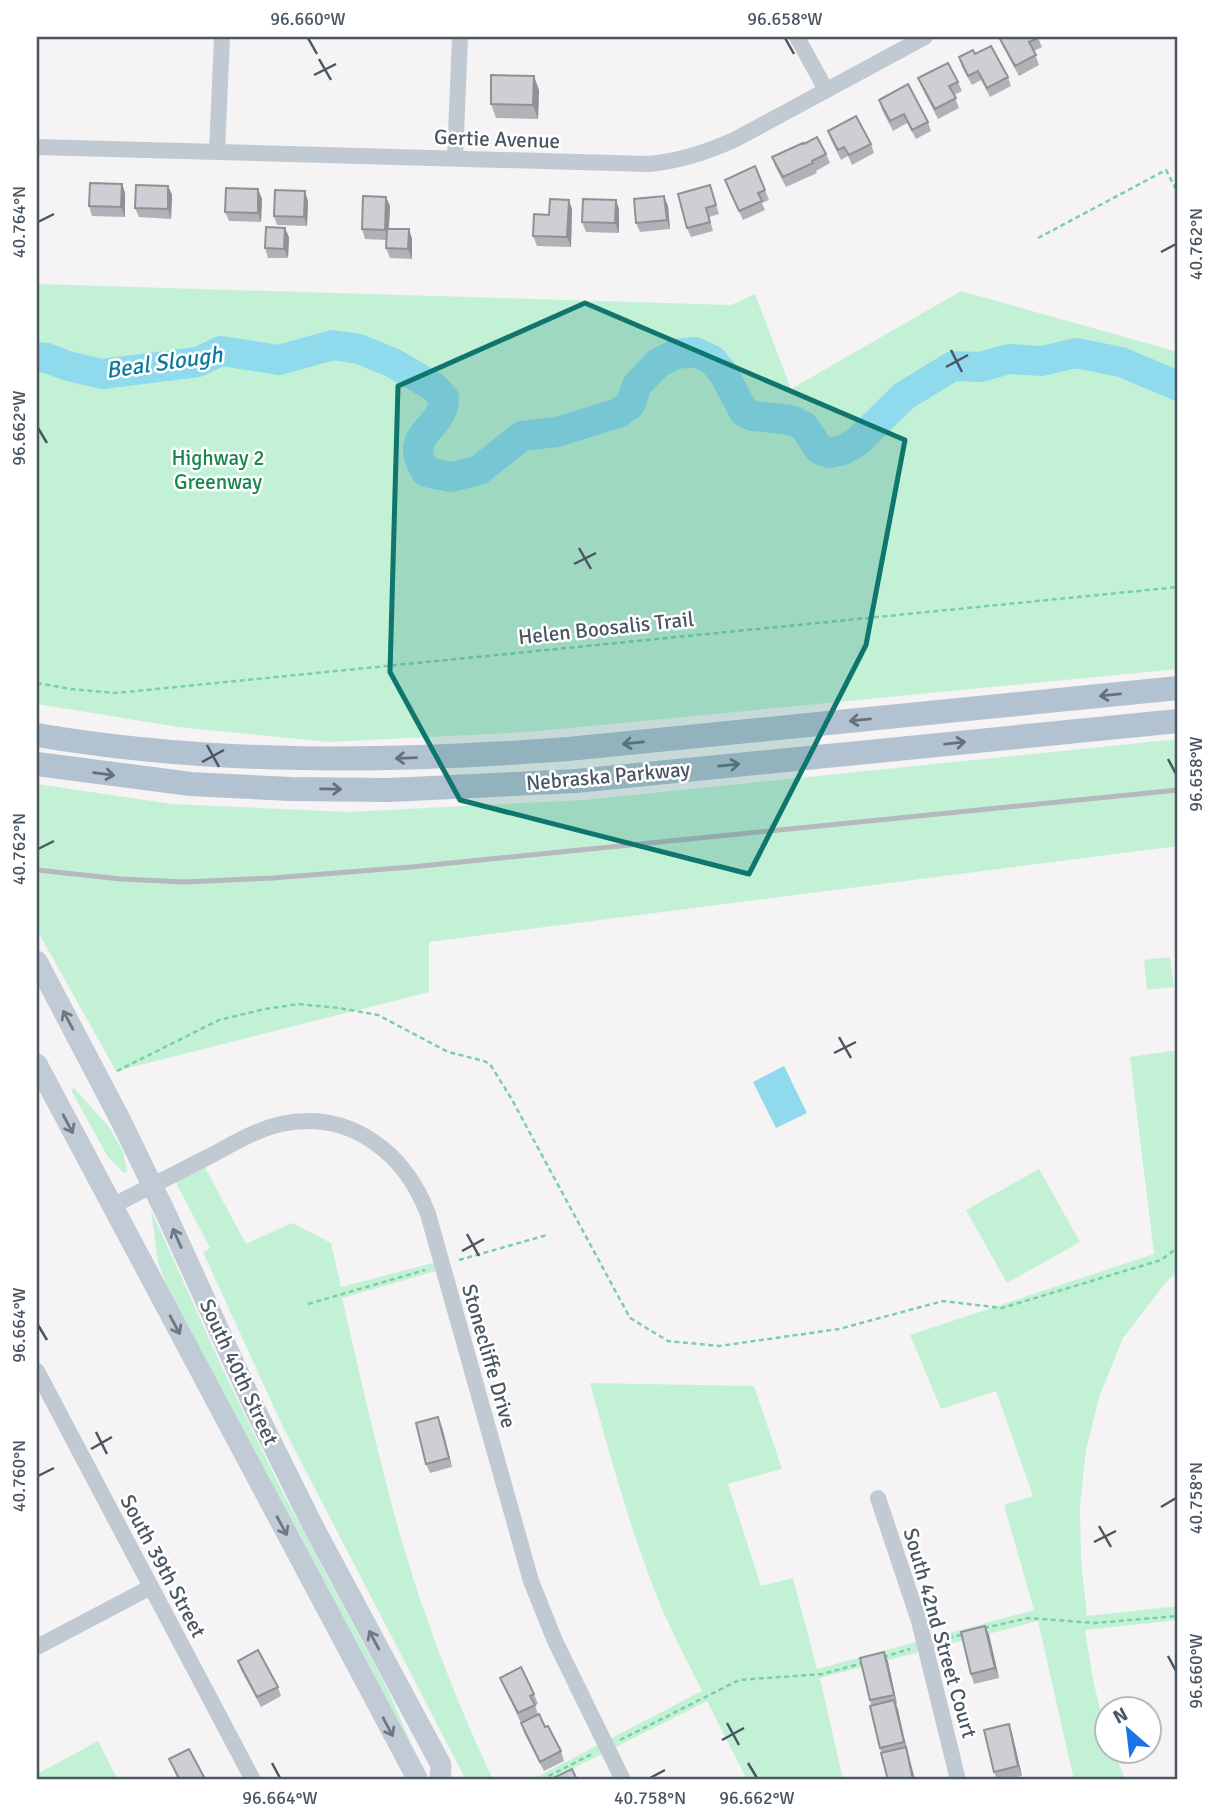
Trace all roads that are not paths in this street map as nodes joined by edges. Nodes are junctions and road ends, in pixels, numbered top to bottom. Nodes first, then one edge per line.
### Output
1 (222, 37) edge
2 (460, 37) edge
3 (797, 37) edge
4 (925, 37) edge
5 (826, 90) junction
6 (37, 147) edge
7 (217, 151) junction
8 (455, 158) junction
9 (1178, 688) edge
10 (1178, 721) edge
11 (37, 735) edge
12 (39, 765) edge
13 (39, 971) edge
14 (37, 1064) edge
15 (152, 1185) junction
16 (111, 1206) junction
17 (39, 1382) edge
18 (878, 1498) dead end
19 (151, 1587) junction
20 (37, 1647) edge
21 (440, 1773) edge
22 (253, 1780) edge
23 (415, 1780) edge
24 (623, 1780) edge
25 (958, 1780) edge

1 - 7 street
2 - 8 street
3 - 5 street
4 - 5 street, Gertie Avenue
5 - 8 street, Gertie Avenue
6 - 7 street, Gertie Avenue
7 - 8 street, Gertie Avenue
9 -> 11 main road, Nebraska Parkway
12 -> 10 main road, Nebraska Parkway
15 -> 13 main road, South 40th Street
14 -> 16 main road, South 40th Street
15 - 16 street, Stonecliffe Drive
21 -> 15 main road, South 40th Street
15 - 24 street, Stonecliffe Drive
16 -> 23 main road, South 40th Street
17 - 19 street, South 39th Street
18 - 25 street, South 42nd Street Court
19 - 20 street
19 - 22 street, South 39th Street
21 - 23 street

